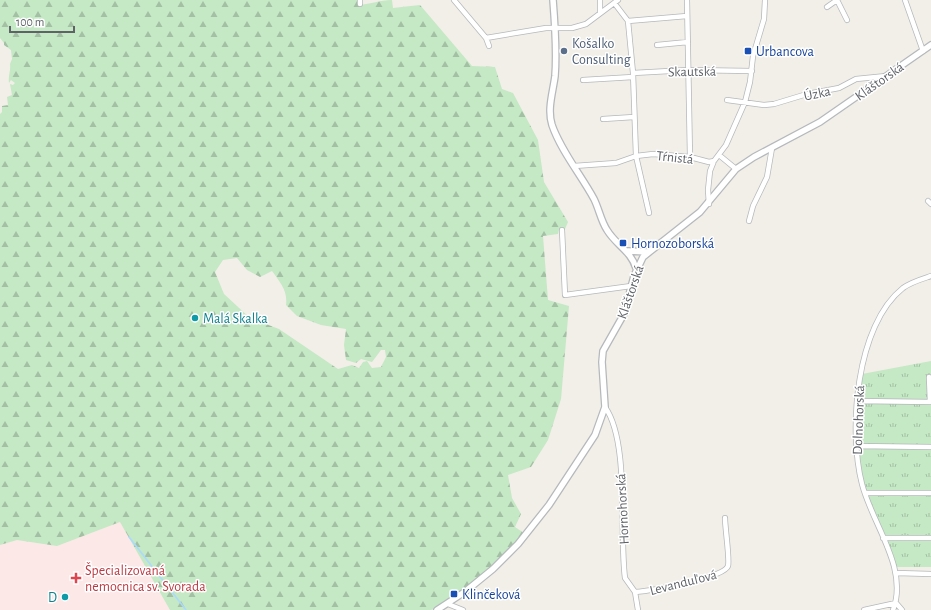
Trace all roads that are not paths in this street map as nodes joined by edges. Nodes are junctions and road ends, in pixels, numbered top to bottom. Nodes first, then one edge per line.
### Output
1 (454, 0) edge
2 (553, 0) edge
3 (600, 0) edge
4 (618, 0) edge
5 (687, 0) edge
6 (765, 0) edge
7 (837, 0) edge
8 (905, 0) edge
9 (614, 4) junction
10 (827, 7) dead end
11 (600, 13) junction
12 (687, 16) junction
13 (847, 20) dead end
14 (628, 21) junction
15 (555, 28) junction
16 (486, 38) junction
17 (688, 42) junction
18 (657, 45) dead end
19 (931, 45) edge
20 (488, 46) dead end
21 (923, 51) junction
22 (688, 70) junction
23 (752, 71) junction
24 (633, 75) junction
25 (888, 75) junction
26 (583, 80) dead end
27 (727, 100) dead end
28 (744, 102) junction
29 (634, 117) junction
30 (603, 119) dead end
31 (772, 148) junction
32 (719, 155) junction
33 (636, 156) junction
34 (690, 157) junction
35 (714, 160) junction
36 (574, 166) junction
37 (736, 169) junction
38 (709, 204) junction
39 (649, 213) dead end
40 (749, 221) dead end
41 (562, 230) dead end
42 (628, 251) junction
43 (648, 252) junction
44 (636, 268) junction
45 (931, 276) edge
46 (631, 286) junction
47 (929, 377) dead end
48 (857, 401) junction
49 (930, 402) edge
50 (604, 408) junction
51 (856, 446) junction
52 (931, 447) edge
53 (865, 493) junction
54 (931, 493) edge
55 (725, 518) dead end
56 (883, 538) junction
57 (931, 538) edge
58 (896, 574) junction
59 (931, 574) edge
60 (635, 592) junction
61 (896, 603) junction
62 (448, 607) edge
63 (437, 610) edge
64 (463, 610) edge
65 (638, 610) edge
66 (864, 610) edge
67 (894, 610) edge
68 (902, 610) edge

1 - 16 street
2 - 15 street
3 - 11 street
4 - 9 street
5 - 12 street
6 - 23 street
7 - 10 street
7 - 13 street
8 - 21 street
9 - 11 street
9 - 14 street
11 - 15 street
12 - 14 street
12 - 17 street
14 - 24 street
15 - 16 street
15 - 36 street
16 - 20 street
17 - 18 street
17 - 22 street
19 - 21 street, Kláštorská
21 - 25 street, Kláštorská
22 - 23 street, Skautská
22 - 24 street, Skautská
22 - 34 street
23 - 28 street
24 - 26 street, Skautská
24 - 29 street
25 - 28 street, Úzka
25 - 31 street, Kláštorská
27 - 28 street, Úzka
28 - 32 street
29 - 30 street
29 - 33 street
31 - 37 street, Kláštorská
31 - 40 street
32 - 35 street
32 - 37 street
33 - 34 street, Tŕnistá
33 - 36 street, Tŕnistá
33 - 39 street, Tŕnistá
34 - 35 street, Tŕnistá
35 - 38 street
36 - 42 street
37 - 38 street, Kláštorská
38 - 43 street, Kláštorská
41 - 46 street
42 - 43 street
42 - 44 street
43 - 44 street, Kláštorská
44 - 46 street, Kláštorská
45 - 48 street, Dolnohorská
46 - 50 street, Kláštorská
47 - 49 street
48 - 49 street
48 - 51 street, Dolnohorská
50 - 60 street, Hornohorská
50 - 62 street, Kláštorská
51 - 52 street
51 - 53 street, Dolnohorská
53 - 54 street
53 - 56 street, Dolnohorská
55 - 60 street, Levanduľová
56 - 57 street
56 - 58 street, Dolnohorská
58 - 59 street
58 - 61 street, Dolnohorská
60 - 65 street, Hornohorská
61 - 66 street
61 - 67 street, Dolnohorská
61 - 68 street
62 - 63 street, Kláštorská
62 - 64 street

